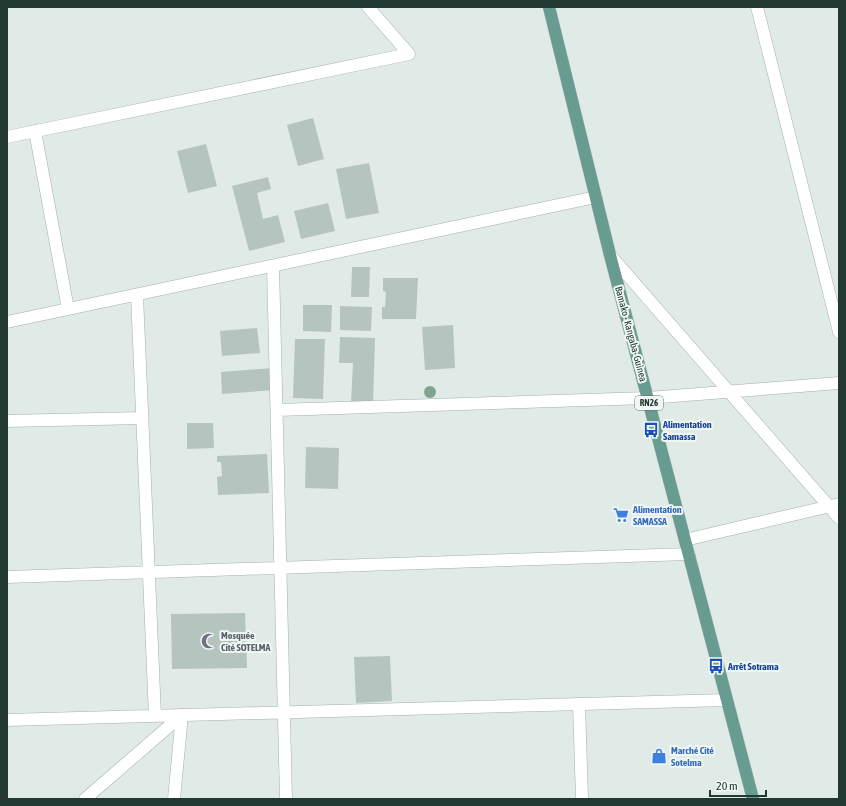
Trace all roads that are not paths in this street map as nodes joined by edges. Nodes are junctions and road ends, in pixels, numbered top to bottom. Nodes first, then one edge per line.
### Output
1 (368, 7) edge
2 (549, 7) edge
3 (757, 7) edge
4 (35, 131) junction
5 (7, 137) edge
6 (596, 197) junction
7 (610, 255) junction
8 (273, 266) junction
9 (137, 295) junction
10 (68, 309) junction
11 (7, 322) edge
12 (839, 332) edge
13 (839, 383) edge
14 (728, 391) junction
15 (648, 398) junction
16 (276, 410) junction
17 (142, 418) junction
18 (7, 421) edge
19 (834, 505) edge
20 (839, 518) edge
21 (685, 540) junction
22 (689, 554) junction
23 (280, 568) junction
24 (148, 572) junction
25 (7, 577) edge
26 (727, 700) junction
27 (579, 704) junction
28 (284, 712) junction
29 (182, 715) junction
30 (154, 716) junction
31 (7, 720) edge
32 (85, 799) edge
33 (174, 799) edge
34 (286, 799) edge
35 (582, 799) edge
36 (753, 799) edge

1 - 4 street
2 - 6 main road, Bamako - Kangaba- Guinea / RN26
3 - 12 street
4 - 5 street
4 - 10 street
6 - 7 main road, Bamako - Kangaba- Guinea / RN26
6 - 8 street
7 - 14 street
7 - 15 main road, Bamako - Kangaba- Guinea / RN26
8 - 9 street
8 - 16 street
9 - 10 street
9 - 17 street
10 - 11 street
13 - 14 street
14 - 15 street
14 - 19 street
15 - 16 street
15 - 21 main road, Bamako - Kangaba- Guinea / RN26
16 - 23 street
17 - 18 street
17 - 24 street
19 - 20 street
19 - 21 street
21 - 22 main road, Bamako - Kangaba- Guinea / RN26
22 - 23 street
22 - 26 main road, Bamako - Kangaba- Guinea / RN26
23 - 24 street
23 - 28 street
24 - 25 street
24 - 30 street
26 - 27 street
26 - 36 main road, Bamako - Kangaba- Guinea / RN26
27 - 28 street
27 - 35 street
28 - 29 street
28 - 34 street
29 - 30 street
29 - 32 street
29 - 33 street
30 - 31 street

